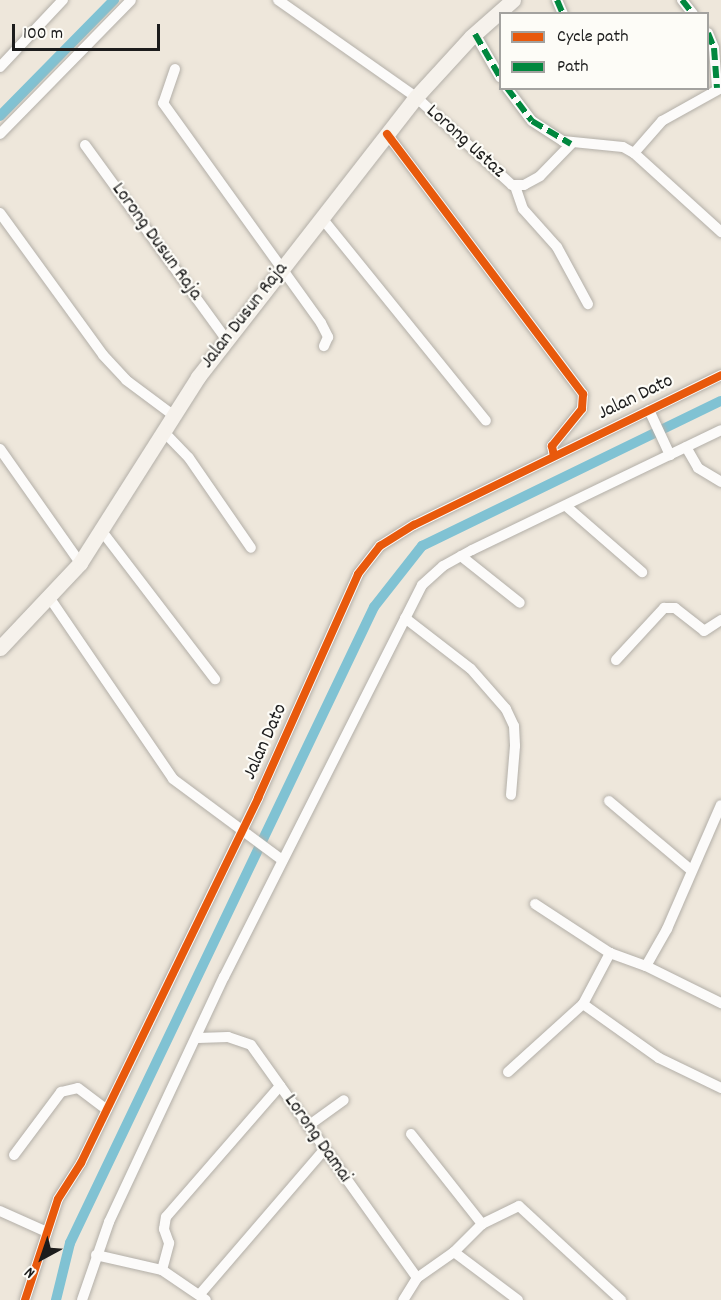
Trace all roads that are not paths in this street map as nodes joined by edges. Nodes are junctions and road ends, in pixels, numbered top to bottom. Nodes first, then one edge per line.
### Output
1 (63, 0) edge
2 (131, 0) edge
3 (278, 0) edge
4 (513, 0) edge
5 (681, 0) edge
6 (499, 12) edge
7 (499, 12) edge
8 (691, 12) edge
9 (474, 34) junction
10 (709, 36) edge
11 (0, 66) edge
12 (175, 69) dead end
13 (499, 74) edge
14 (719, 88) edge
15 (509, 90) edge
16 (416, 97) junction
17 (0, 134) edge
18 (387, 134) junction
19 (571, 144) junction
20 (85, 145) dead end
21 (634, 153) junction
22 (515, 186) junction
23 (0, 213) edge
24 (321, 218) junction
25 (721, 232) edge
26 (281, 268) junction
27 (588, 304) dead end
28 (226, 339) junction
29 (324, 346) dead end
30 (721, 375) edge
31 (650, 410) junction
32 (173, 415) junction
33 (486, 421) dead end
34 (721, 430) edge
35 (163, 431) junction
36 (686, 447) junction
37 (0, 449) edge
38 (669, 453) junction
39 (554, 456) junction
40 (721, 482) edge
41 (566, 506) junction
42 (101, 530) junction
43 (251, 548) dead end
44 (461, 556) junction
45 (80, 563) junction
46 (642, 572) dead end
47 (49, 597) junction
48 (520, 603) dead end
49 (405, 618) junction
50 (721, 620) edge
51 (0, 648) edge
52 (616, 660) dead end
53 (215, 679) dead end
54 (511, 795) dead end
55 (609, 801) dead end
56 (721, 805) edge
57 (242, 829) junction
58 (280, 858) junction
59 (691, 870) junction
60 (535, 904) dead end
61 (610, 953) junction
62 (646, 966) junction
63 (721, 1003) edge
64 (583, 1004) junction
65 (198, 1038) junction
66 (508, 1072) dead end
67 (280, 1086) junction
68 (721, 1088) edge
69 (344, 1100) dead end
70 (106, 1110) junction
71 (308, 1126) junction
72 (411, 1134) dead end
73 (324, 1150) junction
74 (14, 1155) dead end
75 (0, 1211) edge
76 (482, 1224) junction
77 (47, 1233) junction
78 (454, 1252) junction
79 (96, 1255) junction
80 (162, 1270) junction
81 (417, 1278) junction
82 (203, 1297) edge
83 (25, 1300) edge
84 (82, 1300) edge
85 (403, 1300) edge
86 (518, 1300) edge
87 (621, 1300) edge

1 - 11 street
2 - 17 street
3 - 16 street, Lorong Ustaz
4 - 7 main road, Jalan Dusun Raja
5 - 8 street
6 - 9 main road, Jalan Dusun Raja
9 - 13 street
9 - 16 main road, Jalan Dusun Raja
10 - 14 street
12 - 26 street
14 - 21 street
15 - 19 street
16 - 18 main road, Jalan Dusun Raja
16 - 22 street, Lorong Ustaz
18 - 24 main road, Jalan Dusun Raja
18 - 39 street
19 - 21 street
19 - 22 street, Lorong Ustaz
20 - 28 street, Lorong Dusun Raja
21 - 25 street
22 - 27 street
23 - 32 street
24 - 26 main road, Jalan Dusun Raja
24 - 33 street
26 - 28 main road, Jalan Dusun Raja
26 - 29 street
28 - 32 main road, Jalan Dusun Raja
30 - 31 street, Jalan Dato
31 - 38 street
31 - 39 street, Jalan Dato
32 - 35 main road, Jalan Dusun Raja
34 - 36 street
35 - 42 main road, Jalan Dusun Raja
35 - 43 street
36 - 38 street
36 - 40 street
37 - 45 street
38 - 41 street
39 - 57 street, Jalan Dato
41 - 44 street
41 - 46 street
42 - 45 main road, Jalan Dusun Raja
42 - 53 street
44 - 48 street
44 - 49 street
45 - 47 main road, Jalan Dusun Raja
47 - 51 main road, Jalan Dusun Raja
47 - 57 street
49 - 54 street
49 - 58 street
50 - 52 street
55 - 59 street
56 - 59 street
57 - 58 street
57 - 70 street, Jalan Dato
58 - 65 street
59 - 62 street
60 - 61 street
61 - 62 street
61 - 64 street
62 - 63 street
64 - 66 street
64 - 68 street
65 - 67 street, Lorong Damai
65 - 79 street
67 - 71 street, Lorong Damai
67 - 80 street
69 - 71 street
70 - 74 street
70 - 77 street, Jalan Dato
71 - 73 street, Lorong Damai
72 - 76 street
73 - 81 street, Lorong Damai
73 - 82 street
75 - 77 street
76 - 78 street
76 - 87 street
77 - 83 street, Jalan Dato
78 - 81 street
78 - 86 street
79 - 80 street
79 - 84 street
80 - 82 street
81 - 85 street

